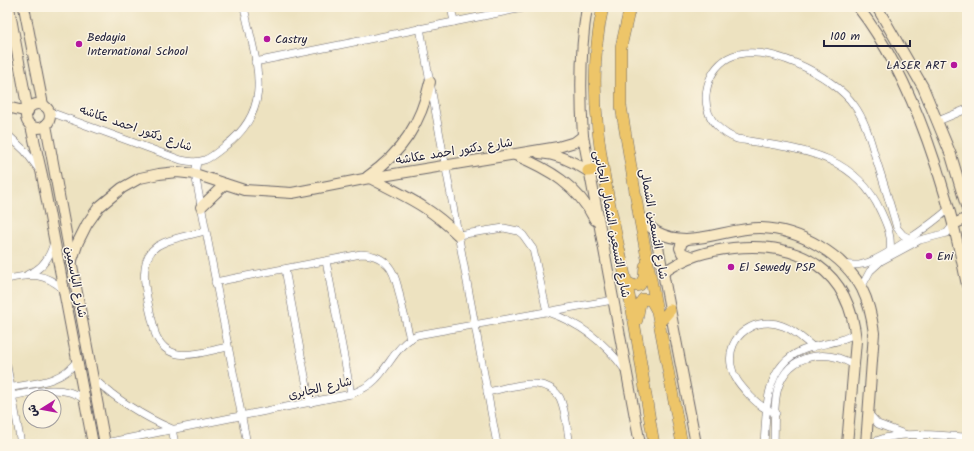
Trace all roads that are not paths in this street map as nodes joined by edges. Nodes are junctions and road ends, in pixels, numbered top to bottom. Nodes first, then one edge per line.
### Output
1 (9, 7) edge
2 (24, 7) edge
3 (244, 7) edge
4 (451, 7) edge
5 (528, 7) edge
6 (586, 7) edge
7 (603, 7) edge
8 (636, 7) edge
9 (860, 7) edge
10 (877, 7) edge
11 (629, 12) edge
12 (454, 22) junction
13 (420, 28) junction
14 (255, 62) junction
15 (430, 82) junction
16 (7, 107) edge
17 (46, 109) junction
18 (967, 109) edge
19 (28, 111) junction
20 (938, 121) junction
21 (46, 125) junction
22 (31, 126) junction
23 (7, 134) edge
24 (583, 136) junction
25 (529, 153) junction
26 (513, 155) junction
27 (197, 162) junction
28 (446, 166) junction
29 (604, 168) junction
30 (588, 171) junction
31 (195, 174) junction
32 (42, 175) junction
33 (367, 178) junction
34 (225, 184) junction
35 (966, 206) edge
36 (201, 207) junction
37 (950, 208) junction
38 (639, 216) junction
39 (967, 218) edge
40 (954, 224) junction
41 (600, 230) junction
42 (205, 231) junction
43 (655, 231) junction
44 (458, 235) junction
45 (909, 238) junction
46 (54, 239) junction
47 (687, 239) junction
48 (890, 250) junction
49 (690, 256) junction
50 (646, 257) junction
51 (326, 261) junction
52 (71, 263) junction
53 (841, 264) junction
54 (285, 269) junction
55 (663, 273) junction
56 (24, 276) junction
57 (7, 279) edge
58 (215, 282) junction
59 (626, 282) junction
60 (967, 285) edge
61 (861, 288) junction
62 (64, 291) junction
63 (613, 300) junction
64 (657, 309) junction
65 (670, 310) junction
66 (547, 312) junction
67 (475, 324) junction
68 (659, 324) junction
69 (635, 327) junction
70 (856, 337) junction
71 (410, 339) junction
72 (874, 341) junction
73 (228, 347) junction
74 (813, 347) junction
75 (78, 359) junction
76 (854, 365) junction
77 (7, 366) edge
78 (627, 373) junction
79 (92, 378) junction
80 (9, 387) edge
81 (487, 392) junction
82 (351, 394) junction
83 (10, 396) edge
84 (84, 399) junction
85 (310, 403) junction
86 (766, 410) junction
87 (776, 412) junction
88 (868, 413) junction
89 (242, 416) junction
90 (172, 429) junction
91 (907, 435) junction
92 (920, 435) junction
93 (935, 436) junction
94 (967, 436) edge
95 (651, 443) edge
96 (21, 444) edge
97 (93, 444) edge
98 (105, 444) edge
99 (175, 444) edge
100 (247, 444) edge
101 (496, 444) edge
102 (570, 444) edge
103 (640, 444) edge
104 (682, 444) edge
105 (696, 444) edge
106 (764, 444) edge
107 (774, 444) edge
108 (846, 444) edge
109 (866, 444) edge
110 (871, 444) edge
111 (920, 444) edge
112 (932, 444) edge

1 - 19 street
2 - 17 street
3 - 14 street, شارع دكتور احمد عكاشه
4 - 12 street
5 - 12 street
6 - 24 street, شارع التسعين الشمالى الجانبى
7 - 29 main road
8 - 11 street
9 - 37 street
10 - 20 street
11 - 38 main road, شارع التسعين الشمالى
12 - 13 street
13 - 14 street
13 - 15 street
14 - 27 street, شارع دكتور احمد عكاشه
15 - 28 street
15 - 33 street
16 - 19 street
17 - 19 street
17 - 21 street
17 - 27 street, شارع دكتور احمد عكاشه
18 - 20 street
19 - 22 street
20 - 35 street
21 - 22 street
21 - 52 street, شارع الياسمين
22 - 32 street, شارع الياسمين
23 - 32 street
24 - 25 street, شارع دكتور احمد عكاشه
24 - 30 street, شارع التسعين الشمالى الجانبى
25 - 26 street, شارع دكتور احمد عكاشه
25 - 30 street, شارع دكتور احمد عكاشه
26 - 28 street, شارع دكتور احمد عكاشه
26 - 41 street
27 - 31 street
28 - 33 street, شارع دكتور احمد عكاشه
28 - 44 street
29 - 30 main road
29 - 59 main road
30 - 41 street, شارع التسعين الشمالى الجانبى
31 - 34 street, شارع دكتور احمد عكاشه
31 - 36 street
31 - 52 street, شارع دكتور احمد عكاشه
32 - 46 street, شارع الياسمين
33 - 34 street, شارع دكتور احمد عكاشه
33 - 44 street
34 - 36 street
35 - 37 street
36 - 42 street
37 - 40 street
37 - 45 street
38 - 43 street
38 - 50 main road, شارع التسعين الشمالى
39 - 40 street
40 - 60 street
40 - 61 street
41 - 63 street, شارع التسعين الشمالى الجانبى
42 - 58 street
42 - 73 street
43 - 47 street
43 - 55 street
44 - 66 street
44 - 67 street
45 - 48 street
45 - 48 street
46 - 56 street
46 - 62 street, شارع الياسمين
47 - 49 street
47 - 53 street
48 - 53 street
49 - 55 street
49 - 70 street
50 - 59 main road
50 - 64 main road, شارع التسعين الشمالى
51 - 54 street
51 - 71 street
51 - 82 street
52 - 79 street, شارع الياسمين
53 - 61 street
54 - 58 street
54 - 85 street
55 - 65 street
56 - 57 street
56 - 62 street
58 - 73 street
59 - 69 main road
61 - 72 street
62 - 75 street, شارع الياسمين
63 - 66 street, شارع الجابرى
63 - 78 street, شارع التسعين الشمالى الجانبى
64 - 68 main road, شارع التسعين الشمالى
64 - 69 main road
65 - 68 main road
65 - 105 street
66 - 67 street, شارع الجابرى
66 - 78 street
67 - 71 street, شارع الجابرى
67 - 81 street
68 - 104 main road, شارع التسعين الشمالى
69 - 95 main road
70 - 72 street
70 - 74 street
70 - 76 street
71 - 82 street, شارع الجابرى
72 - 88 street
73 - 89 street
74 - 86 street
74 - 86 street
75 - 80 street
75 - 84 street, شارع الياسمين
76 - 87 street
76 - 108 street
77 - 80 street
78 - 103 street, شارع التسعين الشمالى الجانبى
79 - 90 street
79 - 98 street, شارع الياسمين
80 - 83 street
81 - 101 street
81 - 102 street
82 - 85 street, شارع الجابرى
83 - 84 street
83 - 96 street
84 - 97 street, شارع الياسمين
85 - 89 street, شارع الجابرى
86 - 87 street
86 - 106 street
87 - 107 street
88 - 91 street
88 - 109 street
89 - 90 street, شارع الجابرى
89 - 100 street
90 - 98 street, شارع الجابرى
90 - 99 street
91 - 92 street
91 - 110 street
92 - 93 street
92 - 111 street
93 - 94 street
93 - 112 street

